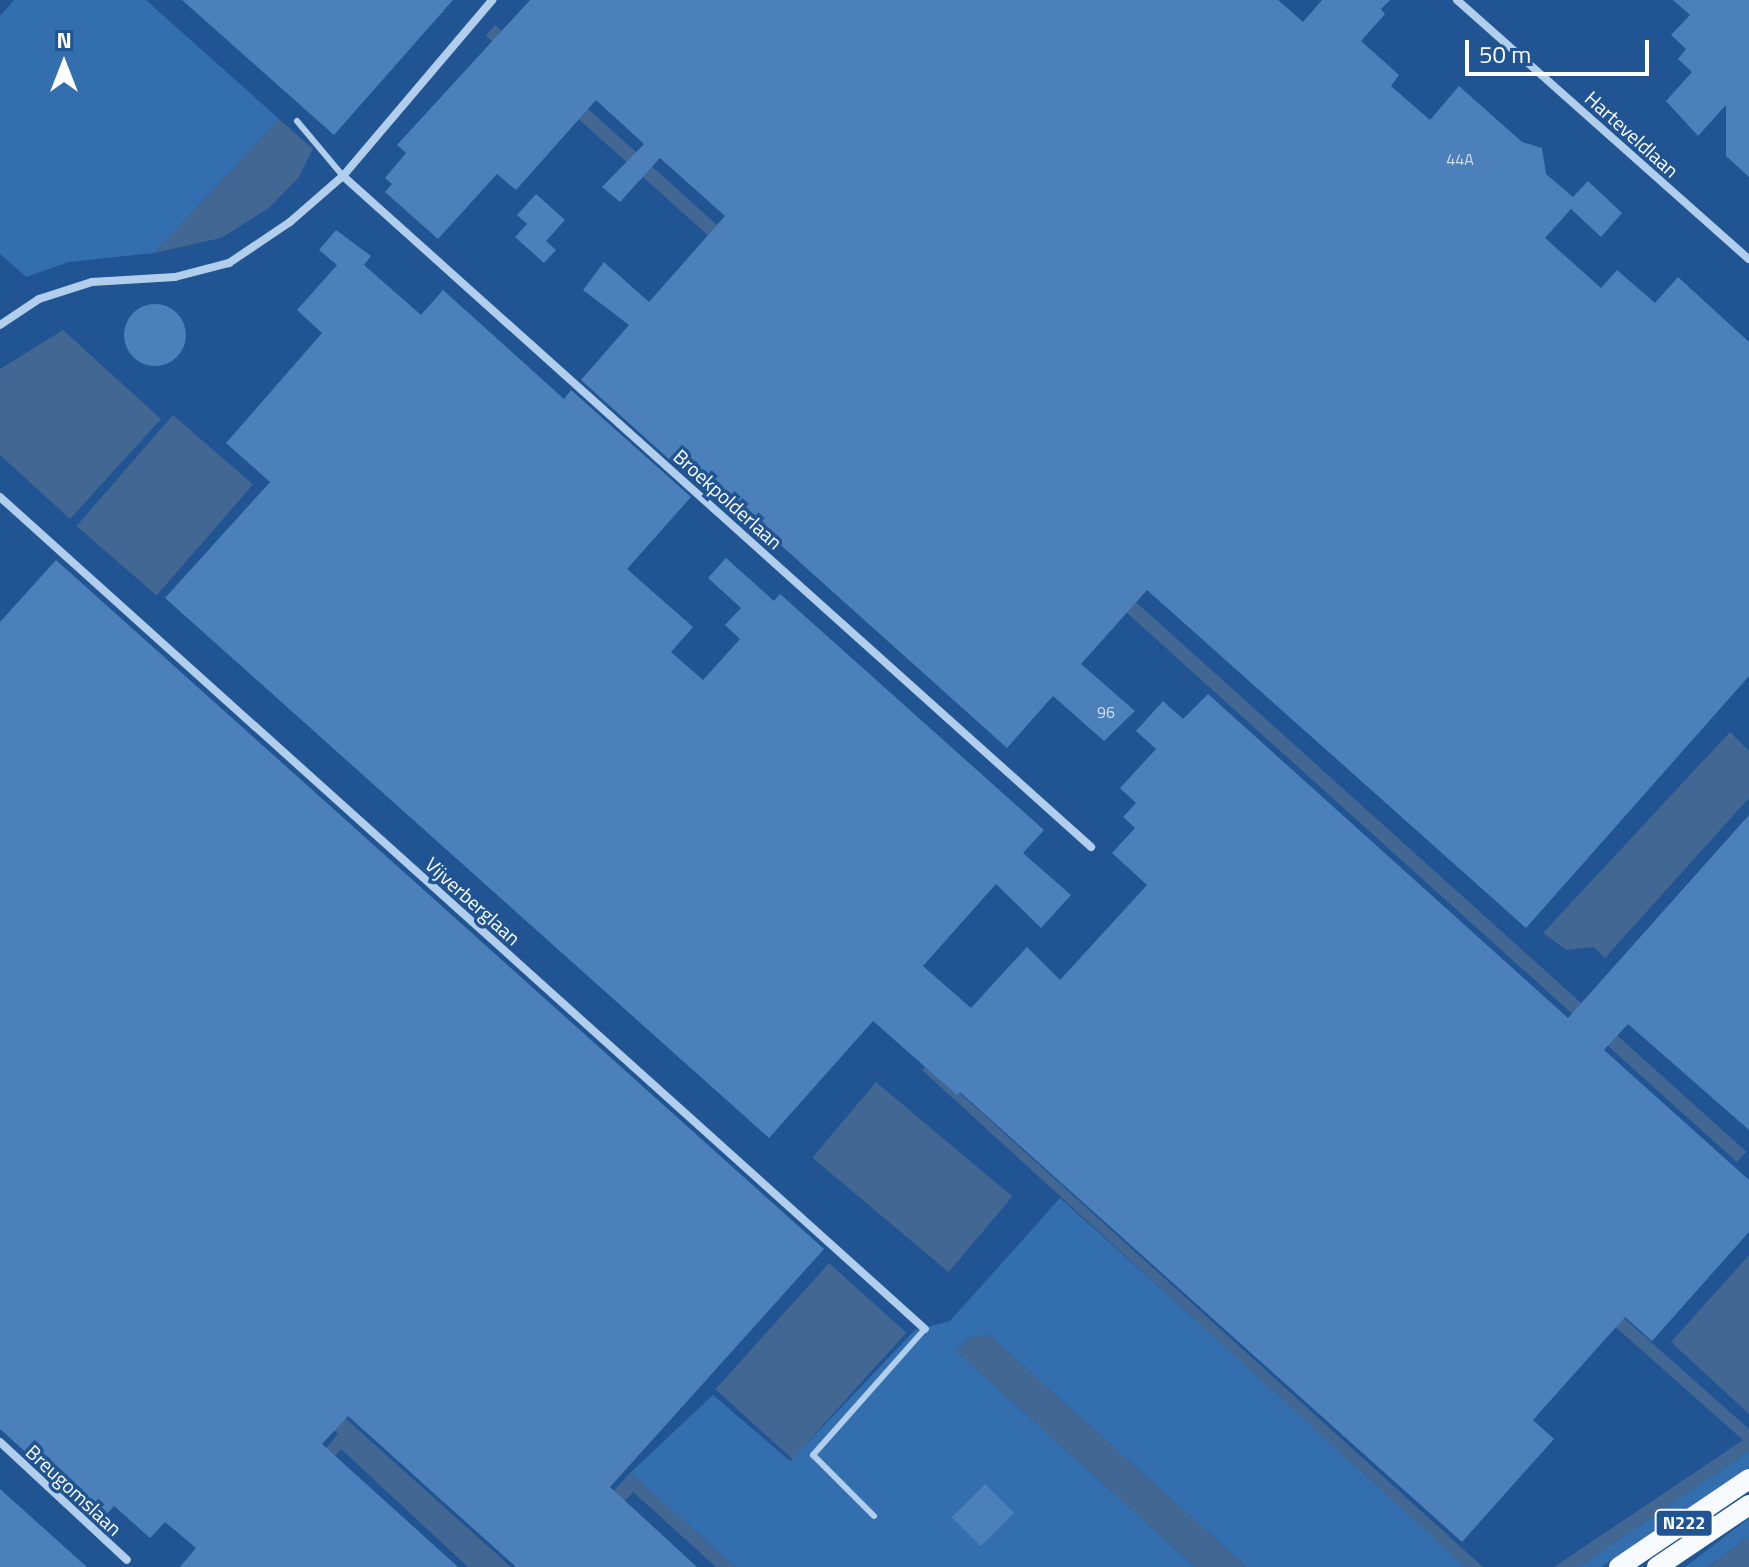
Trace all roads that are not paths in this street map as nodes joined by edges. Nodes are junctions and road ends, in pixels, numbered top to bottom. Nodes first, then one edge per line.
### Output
1 (492, 0) edge
2 (1457, 0) edge
3 (297, 121) dead end
4 (343, 176) junction
5 (1749, 259) edge
6 (0, 325) edge
7 (0, 497) edge
8 (1091, 847) dead end
9 (925, 1329) joint
10 (0, 1442) edge
11 (1749, 1479) edge
12 (1749, 1505) edge
13 (874, 1516) dead end
14 (127, 1560) dead end
15 (1619, 1567) edge
16 (1657, 1567) edge

1 - 4 street
2 - 5 street, Harteveldlaan
3 - 4 lane
4 - 6 street
4 - 8 street, Broekpolderlaan
7 - 9 street, Vijverberglaan
9 - 13 lane
10 - 14 street, Breugomslaan
11 - 15 main road, N222
12 - 16 main road, N222

